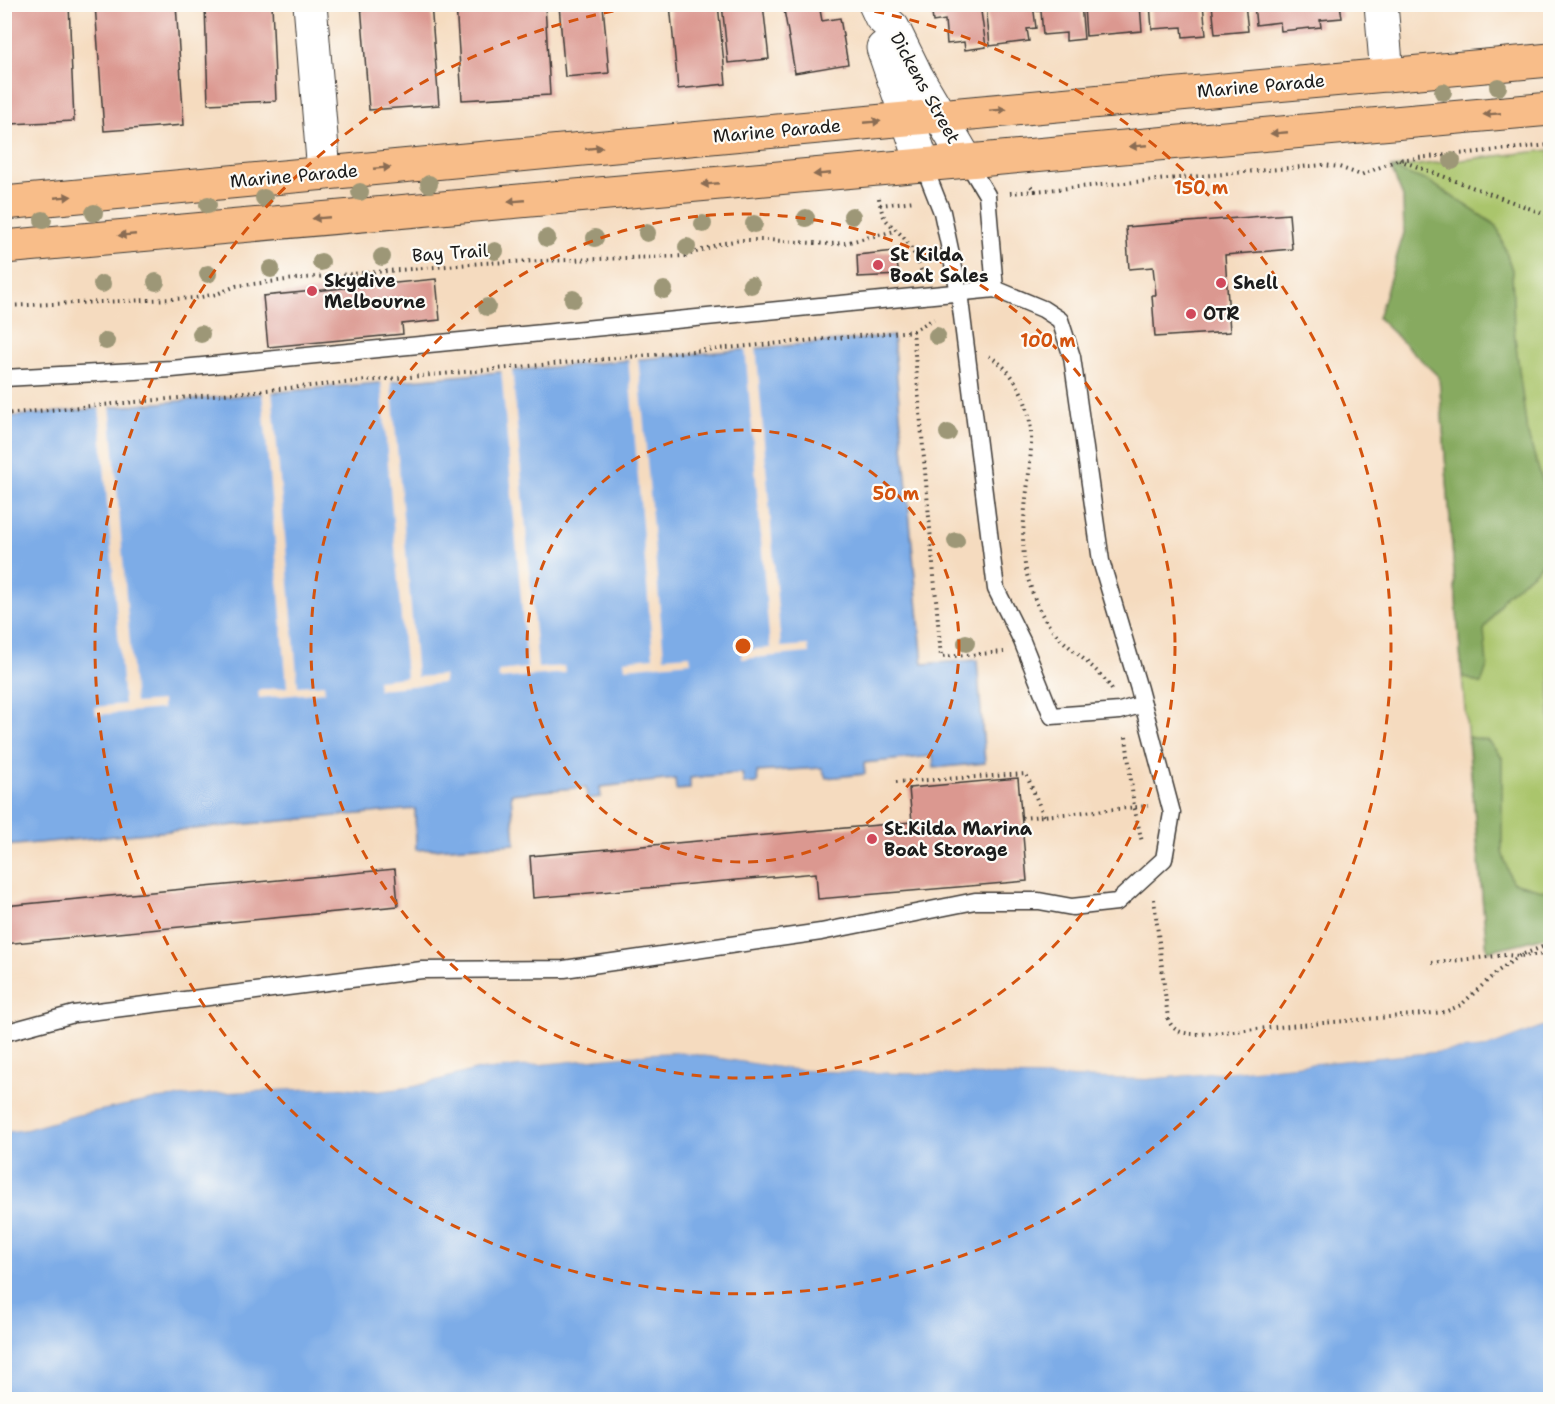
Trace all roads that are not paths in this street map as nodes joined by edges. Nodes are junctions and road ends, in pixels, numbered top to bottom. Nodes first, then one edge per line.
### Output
1 (310, 4) edge
2 (1381, 4) edge
3 (878, 11) edge
4 (1551, 60) edge
5 (1387, 75) junction
6 (905, 76) junction
7 (1551, 109) edge
8 (939, 116) junction
9 (907, 119) junction
10 (966, 160) junction
11 (923, 164) junction
12 (324, 173) junction
13 (4, 203) edge
14 (4, 247) edge
15 (995, 289) junction
16 (959, 291) junction
17 (4, 378) edge
18 (1143, 704) junction
19 (4, 1033) edge

1 - 12 street
2 - 5 street
3 - 6 street, Dickens Street
4 - 5 main road, Marine Parade
8 -> 5 main road, Marine Parade
6 - 8 street, Dickens Street
6 - 9 street, Dickens Street
7 -> 10 main road
8 - 9 main road, Marine Parade
8 - 10 street, Dickens Street
9 - 11 street, Dickens Street
12 -> 9 main road, Marine Parade
10 - 11 main road
10 - 15 lane
11 -> 14 main road
11 - 16 lane
13 -> 12 main road, Marine Parade
15 - 16 lane
15 - 18 lane
16 - 17 lane
16 - 18 lane
18 - 19 lane

